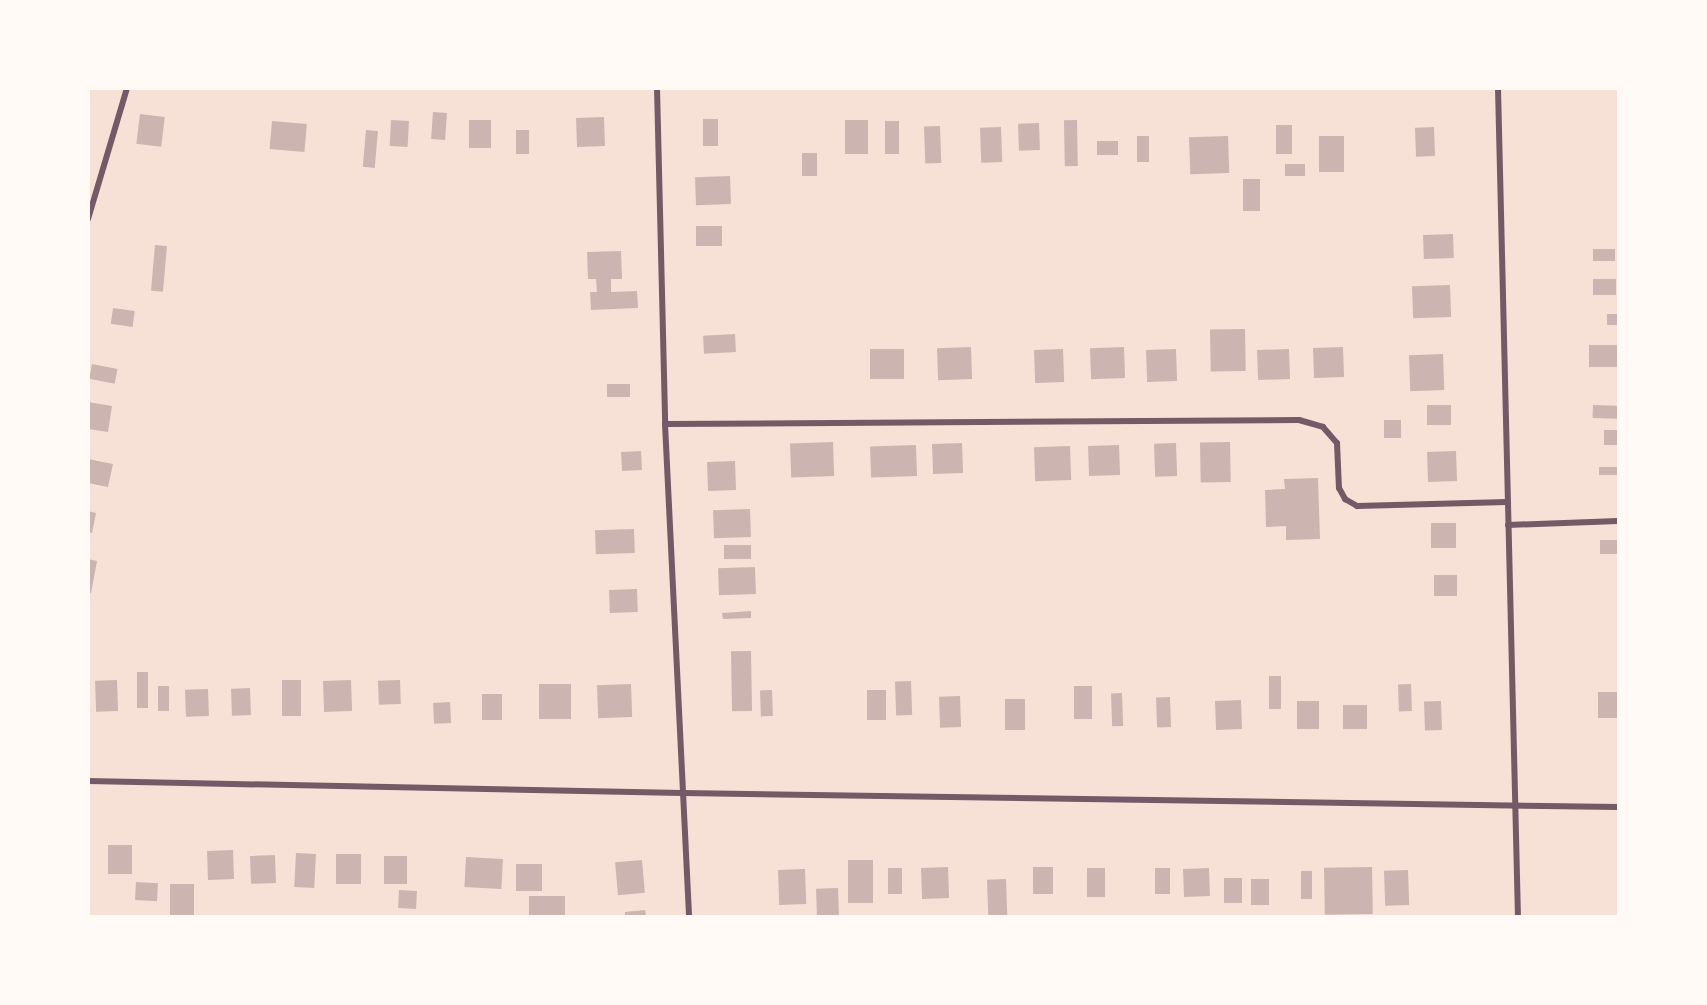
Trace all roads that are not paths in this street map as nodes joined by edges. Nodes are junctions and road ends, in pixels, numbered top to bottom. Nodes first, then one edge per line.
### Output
1 (127, 88) edge
2 (657, 88) edge
3 (1498, 88) edge
4 (88, 219) edge
5 (665, 424) junction
6 (1507, 502) junction
7 (1618, 521) edge
8 (1508, 525) junction
9 (88, 781) edge
10 (682, 793) junction
11 (1516, 806) junction
12 (1618, 807) edge
13 (689, 916) edge
14 (1518, 916) edge

1 - 4 street
2 - 5 street
3 - 6 street
5 - 6 street
5 - 10 street
6 - 8 street
7 - 8 street
8 - 11 street
9 - 10 street
10 - 11 street
10 - 13 street
11 - 12 street
11 - 14 street

